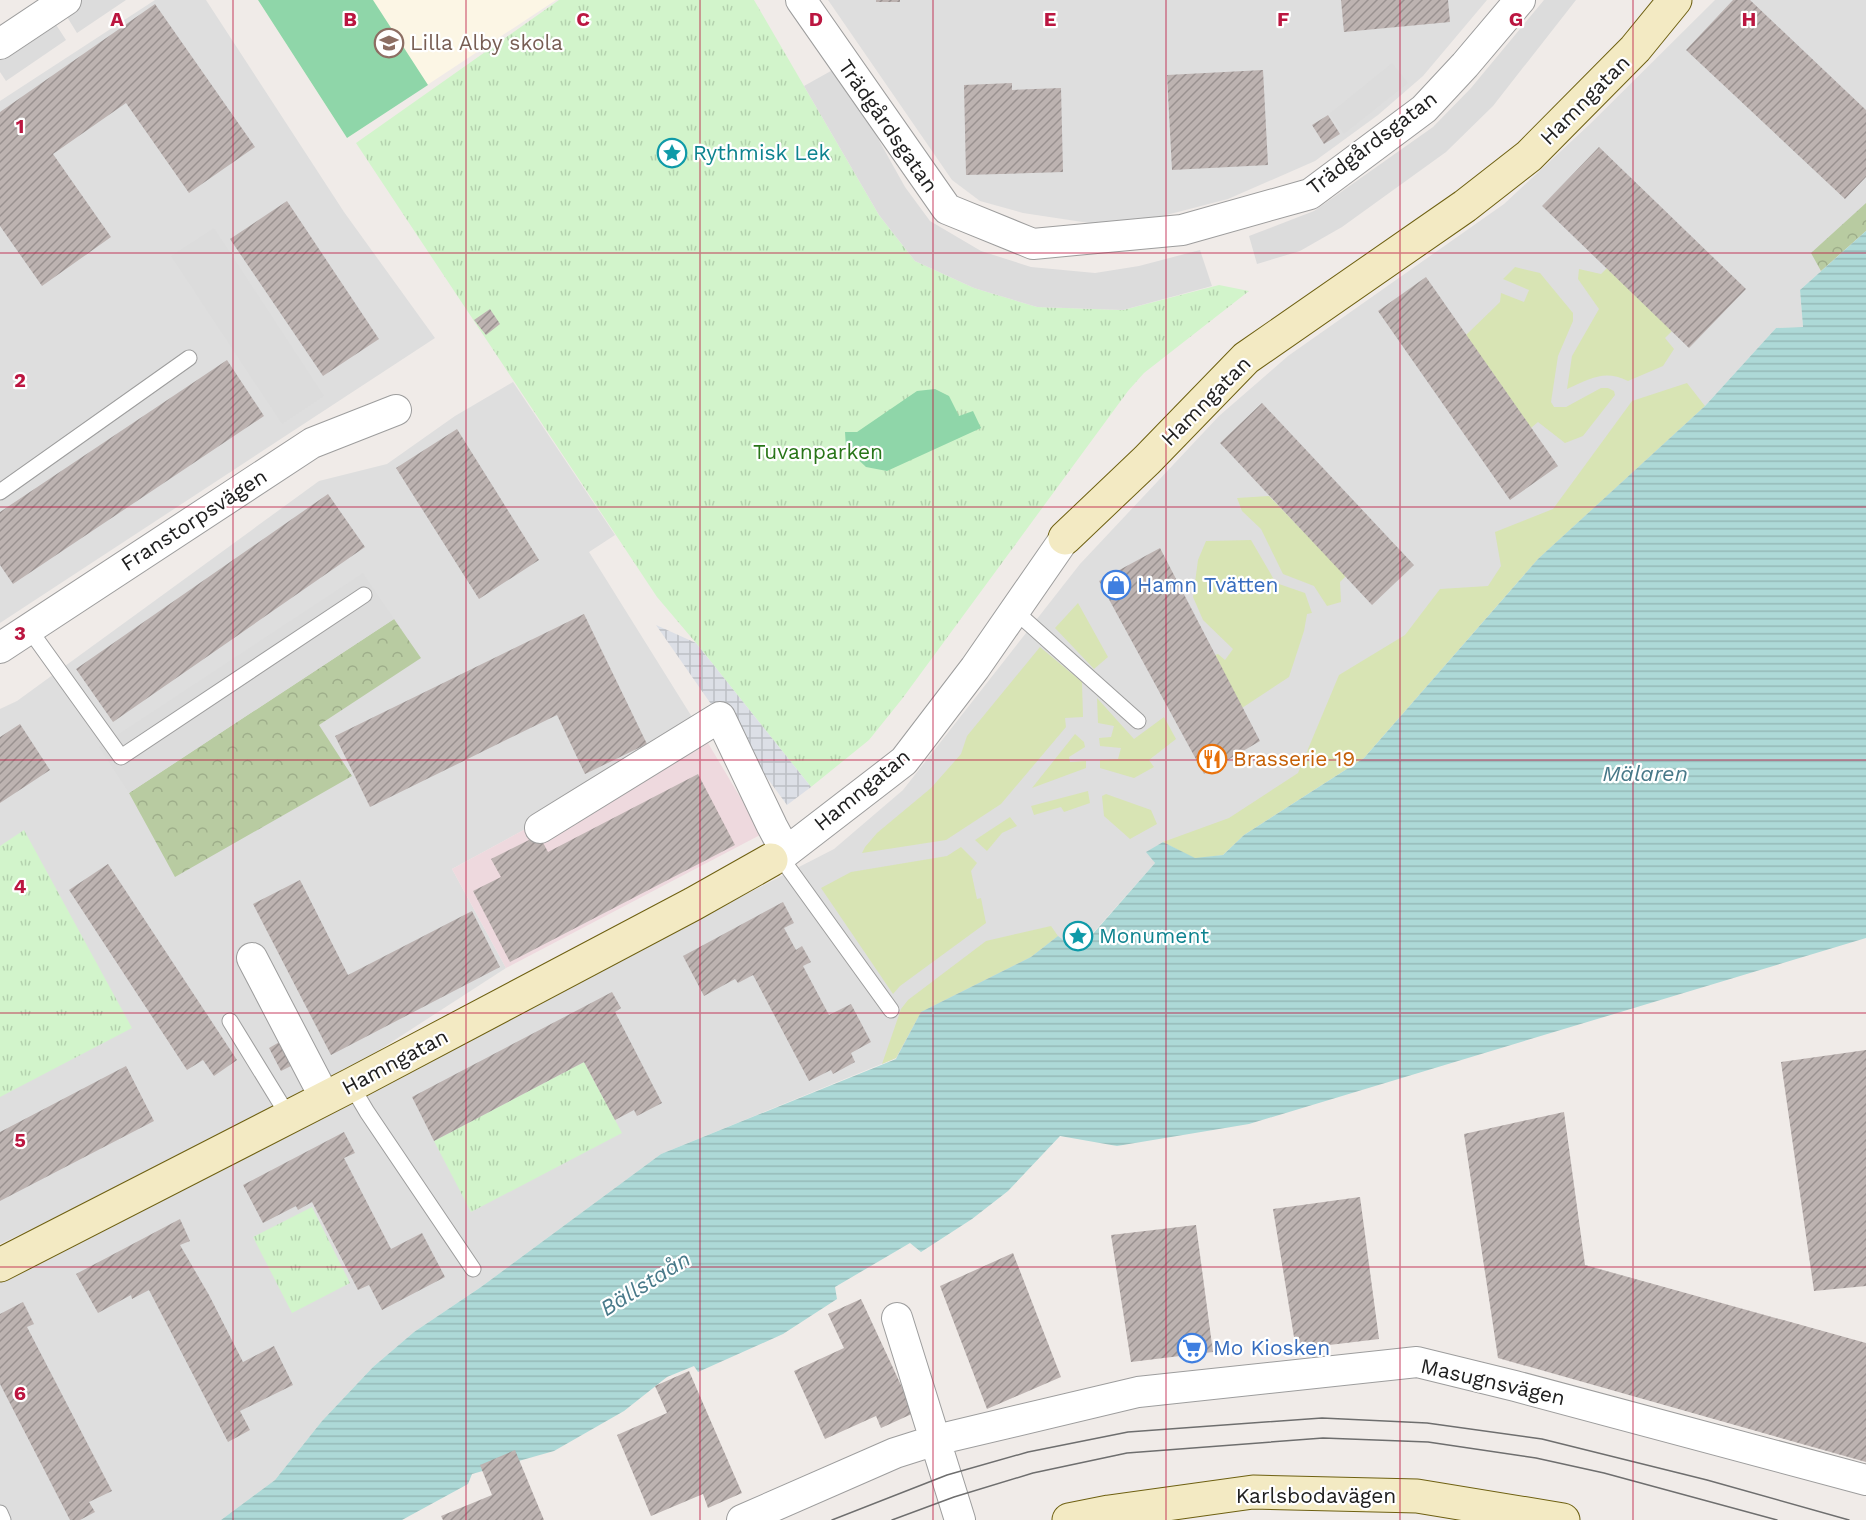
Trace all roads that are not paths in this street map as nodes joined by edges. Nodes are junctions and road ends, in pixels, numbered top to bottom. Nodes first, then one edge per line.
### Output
1 (66, 0) edge
2 (801, 0) edge
3 (1520, 0) edge
4 (1675, 0) edge
5 (0, 44) edge
6 (189, 358) dead end
7 (396, 410) dead end
8 (0, 492) edge
9 (1065, 538) joint
10 (364, 595) dead end
11 (1015, 611) junction
12 (29, 629) junction
13 (0, 648) edge
14 (1138, 721) dead end
15 (540, 828) dead end
16 (779, 856) junction
17 (252, 958) dead end
18 (891, 1010) dead end
19 (230, 1021) dead end
20 (338, 1091) junction
21 (289, 1117) junction
22 (0, 1264) edge
23 (473, 1269) dead end
24 (897, 1318) dead end
25 (936, 1440) junction
26 (1866, 1480) edge
27 (0, 1513) edge
28 (1555, 1519) edge
29 (3, 1520) edge
30 (742, 1520) edge
31 (960, 1520) edge
32 (1069, 1520) edge

1 - 5 street
2 - 3 street, Trädgårdsgatan
4 - 9 street, Hamngatan
6 - 8 lane
7 - 12 street, Franstorpsvägen
9 - 11 street, Hamngatan
10 - 12 lane
11 - 14 lane
11 - 16 street, Hamngatan
12 - 13 street, Franstorpsvägen
15 - 16 street
16 - 18 lane
16 - 20 street, Hamngatan
17 - 20 street
19 - 21 lane
20 - 21 street, Hamngatan
20 - 23 lane
21 - 22 street, Hamngatan
24 - 25 street
25 - 26 street, Masugnsvägen
25 - 30 street
25 - 31 street
27 - 29 lane
28 - 32 street, Karlsbodavägen

